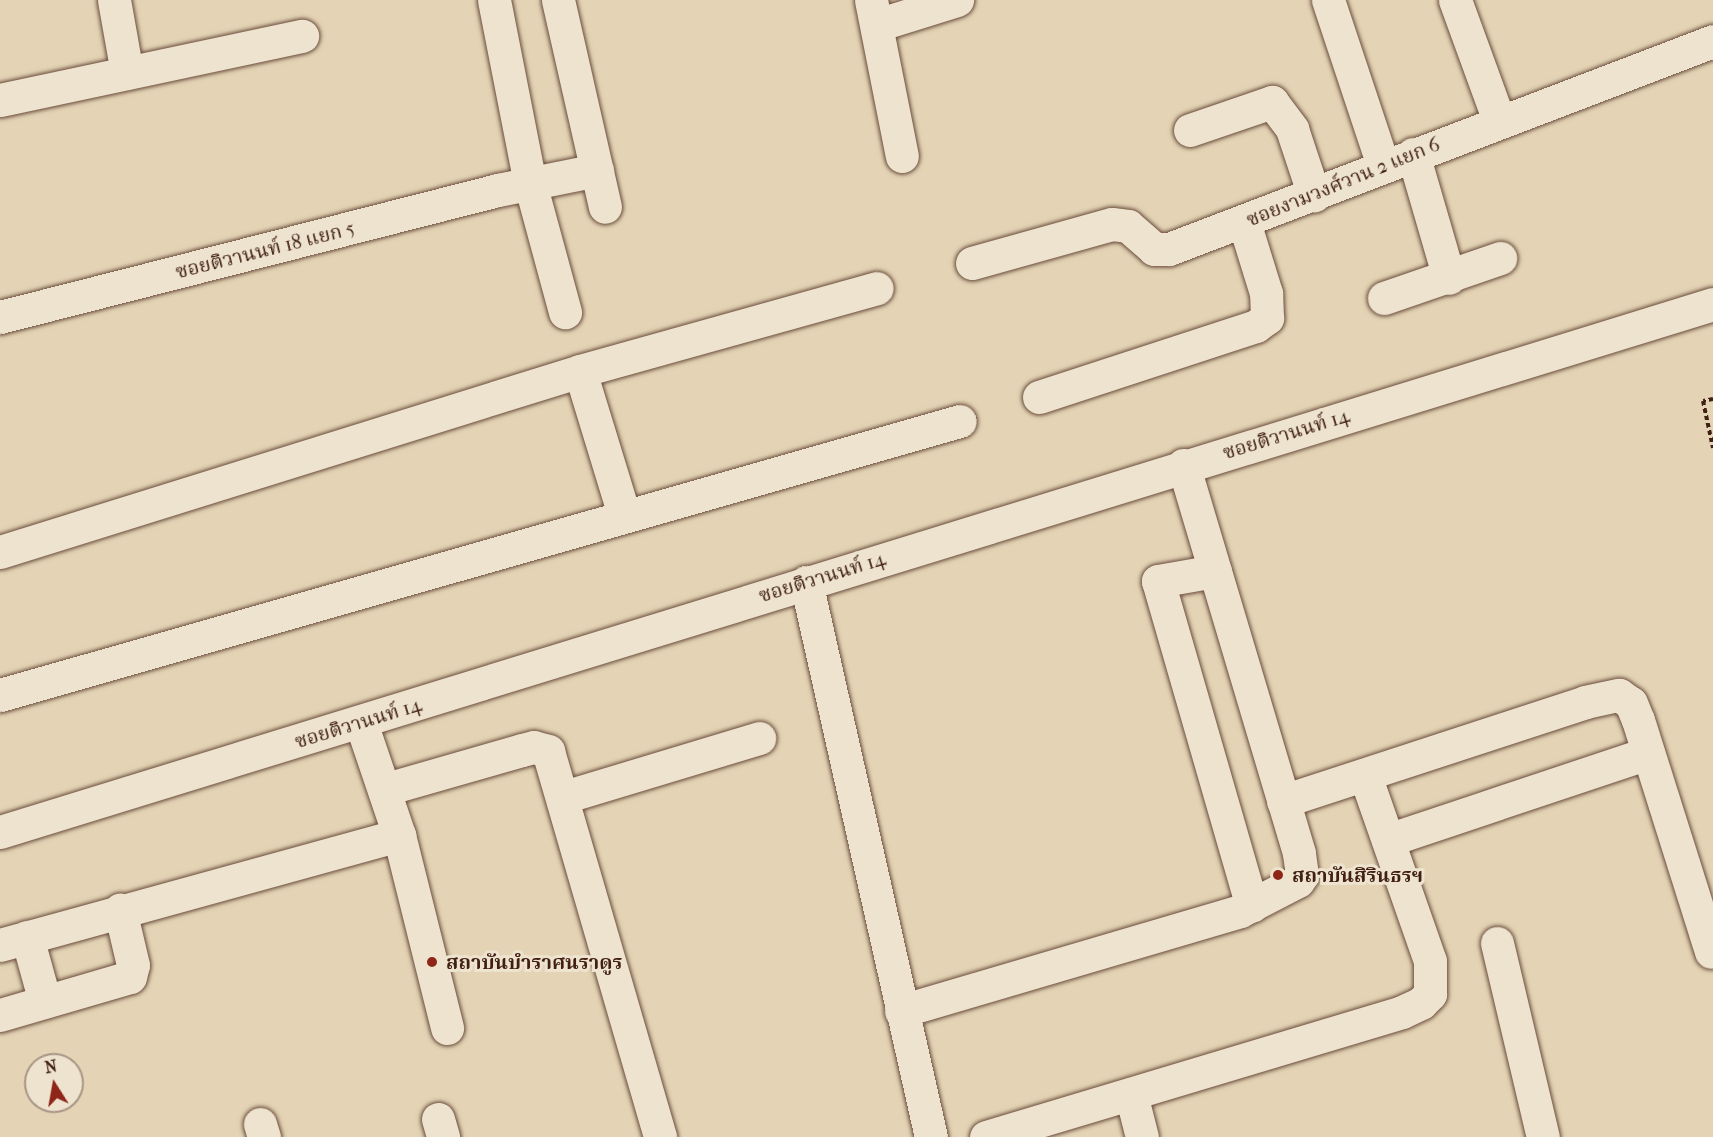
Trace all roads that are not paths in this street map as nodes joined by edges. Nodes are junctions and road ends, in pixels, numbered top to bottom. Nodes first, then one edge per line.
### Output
1 (114, 0) edge
2 (494, 0) edge
3 (558, 0) edge
4 (957, 0) edge
5 (1328, 0) edge
6 (1455, 0) edge
7 (874, 12) edge
8 (302, 36) dead end
9 (1713, 40) edge
10 (127, 73) junction
11 (0, 100) edge
12 (1499, 121) junction
13 (1190, 130) dead end
14 (902, 156) dead end
15 (1398, 160) junction
16 (597, 170) junction
17 (530, 183) junction
18 (1314, 195) junction
19 (605, 207) dead end
20 (1244, 222) junction
21 (1500, 258) dead end
22 (972, 263) dead end
23 (1449, 278) junction
24 (877, 288) dead end
25 (1384, 298) dead end
26 (1713, 304) edge
27 (565, 312) dead end
28 (0, 317) edge
29 (580, 371) junction
30 (1039, 398) dead end
31 (960, 421) dead end
32 (1183, 465) junction
33 (624, 515) junction
34 (0, 552) edge
35 (1215, 571) junction
36 (806, 582) junction
37 (0, 695) edge
38 (361, 723) junction
39 (759, 738) dead end
40 (1648, 753) junction
41 (1365, 775) junction
42 (386, 789) junction
43 (564, 797) junction
44 (1283, 801) junction
45 (0, 832) edge
46 (399, 835) junction
47 (1388, 840) junction
48 (1252, 906) junction
49 (120, 910) junction
50 (13, 941) edge
51 (1497, 943) dead end
52 (1711, 952) dead end
53 (45, 1002) junction
54 (901, 1011) junction
55 (0, 1015) edge
56 (447, 1028) dead end
57 (1131, 1094) junction
58 (660, 1137) edge
59 (931, 1137) edge
60 (986, 1137) edge
61 (1142, 1137) edge
62 (1543, 1137) edge

1 - 10 street
2 - 17 street
3 - 16 street
4 - 7 street
5 - 15 street
6 - 12 street
7 - 14 street
8 - 10 street
9 - 12 street, ซอยงามวงศ์วาน 2 แยก 6
10 - 11 street
12 - 15 street, ซอยงามวงศ์วาน 2 แยก 6
13 - 18 street
15 - 18 street, ซอยงามวงศ์วาน 2 แยก 6
15 - 23 street
16 - 17 street, ซอยติวานนท์ 18 แยก 5
16 - 19 street
17 - 27 street
17 - 28 street, ซอยติวานนท์ 18 แยก 5
18 - 20 street, ซอยงามวงศ์วาน 2 แยก 6
20 - 22 street, ซอยงามวงศ์วาน 2 แยก 6
20 - 30 street
21 - 23 street
23 - 25 street
24 - 29 street
26 - 32 street, ซอยติวานนท์ 14
29 - 33 street
29 - 34 street
31 - 33 street
32 - 35 street
32 - 36 street, ซอยติวานนท์ 14
33 - 37 street
35 - 44 street
35 - 48 street
36 - 38 street, ซอยติวานนท์ 14
36 - 54 street
38 - 42 street
38 - 45 street, ซอยติวานนท์ 14
39 - 43 street
40 - 41 street
40 - 47 street
40 - 52 street
41 - 44 street
41 - 47 street
42 - 43 street
42 - 46 street
43 - 58 street
44 - 48 street
46 - 49 street
46 - 56 street
47 - 57 street
48 - 54 street
49 - 50 street
49 - 53 street
50 - 53 street
51 - 62 street
53 - 55 street
54 - 59 street
57 - 60 street
57 - 61 street

